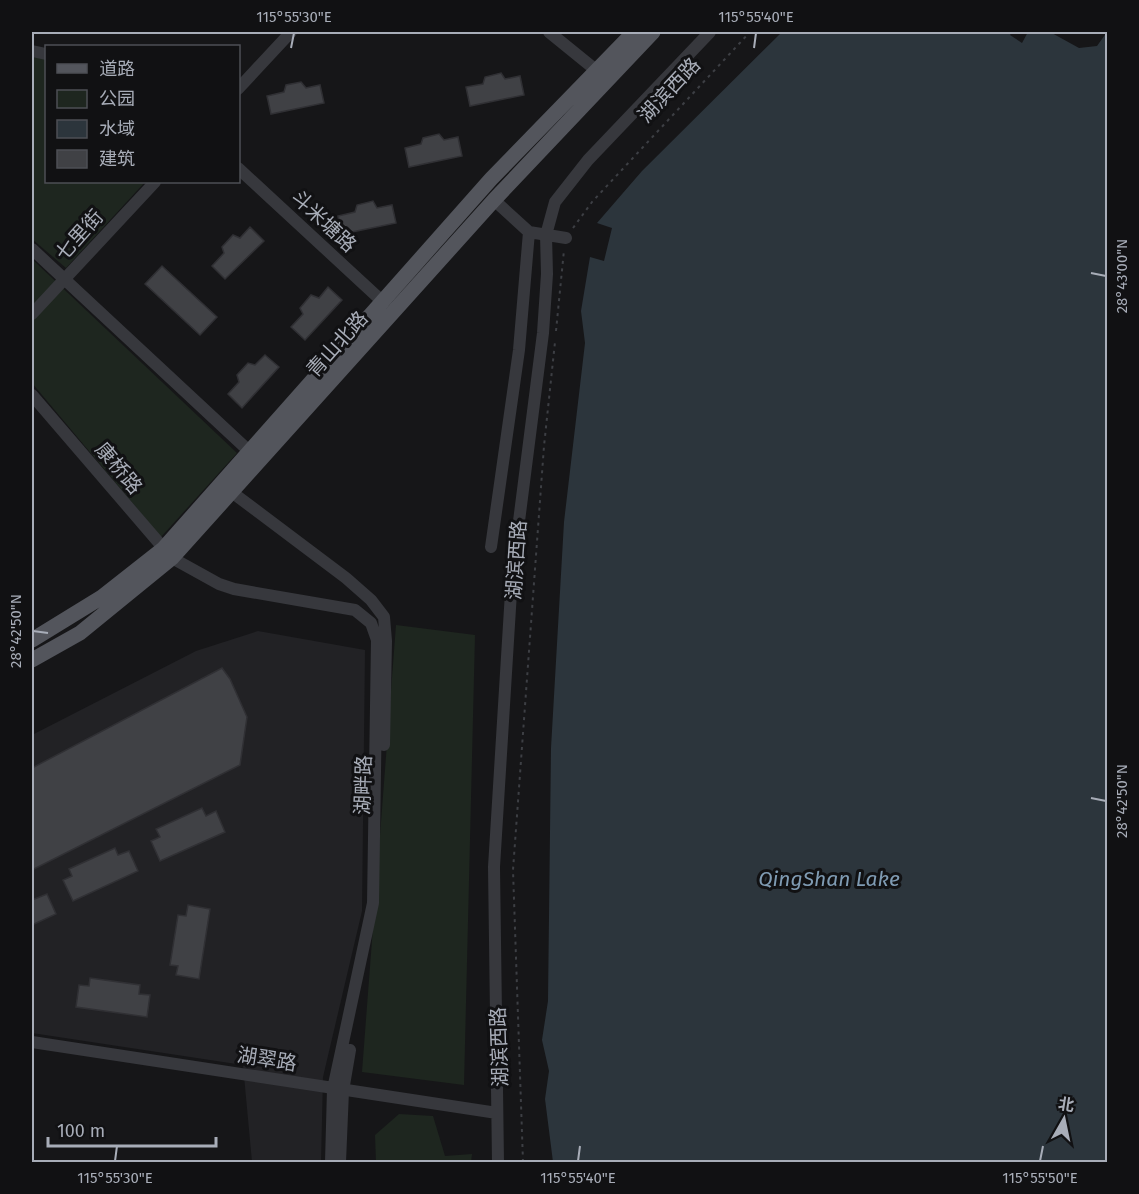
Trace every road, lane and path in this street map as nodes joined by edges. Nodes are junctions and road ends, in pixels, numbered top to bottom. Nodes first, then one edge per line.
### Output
1 (291, 32) edge
2 (549, 32) edge
3 (634, 32) edge
4 (653, 32) edge
5 (710, 32) edge
6 (750, 32) edge
7 (597, 71) junction
8 (240, 87) edge
9 (240, 170) edge
10 (154, 183) edge
11 (494, 200) junction
12 (529, 232) junction
13 (546, 235) junction
14 (566, 238) junction
15 (32, 249) edge
16 (66, 279) junction
17 (383, 302) junction
18 (32, 314) edge
19 (556, 330) dead end
20 (555, 342) dead end
21 (32, 395) edge
22 (249, 451) junction
23 (226, 488) junction
24 (491, 547) dead end
25 (171, 556) junction
26 (32, 640) edge
27 (32, 660) edge
28 (32, 1042) edge
29 (338, 1090) junction
30 (497, 1113) junction
31 (331, 1162) edge
32 (340, 1162) edge
33 (498, 1162) edge
34 (523, 1162) edge

1 - 8 street
2 - 7 street
3 - 7 main road, 青山北路
4 - 11 main road, 青山北路
5 - 13 street, 湖滨西路
6 - 14 path, 湖滨西路
7 - 17 main road, 青山北路
9 - 17 street, 斗米塘路
10 - 16 street, 七里街
11 - 12 street
11 - 23 main road, 青山北路
12 - 13 street
12 - 24 street
13 - 14 street
13 - 30 street, 湖滨西路
14 - 19 path, 湖滨西路
15 - 16 street
16 - 18 street, 七里街
16 - 22 street
17 - 22 main road, 青山北路
20 - 34 path, 湖滨西路
21 - 25 street, 康桥路
22 - 23 main road, 青山北路
23 - 25 main road, 青山北路
23 - 29 street, 湖畔路
25 - 26 main road, 青山北路
25 - 27 main road, 青山北路
25 - 29 street, 湖畔路
28 - 29 street, 湖翠路
29 - 30 street, 湖翠路
29 - 31 street, 湖畔路
29 - 32 street, 湖畔路
30 - 33 street, 湖滨西路

